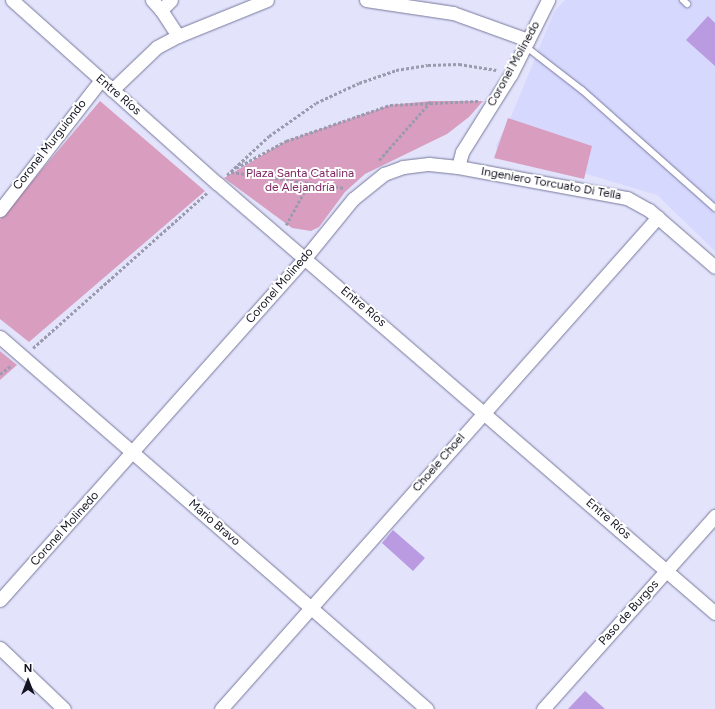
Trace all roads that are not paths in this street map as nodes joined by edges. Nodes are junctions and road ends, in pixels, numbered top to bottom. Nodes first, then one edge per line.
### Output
1 (12, 0) edge
2 (152, 0) edge
3 (171, 0) edge
4 (267, 0) edge
5 (366, 0) edge
6 (548, 0) edge
7 (161, 10) junction
8 (178, 36) junction
9 (526, 43) junction
10 (101, 80) junction
11 (112, 90) junction
12 (458, 167) junction
13 (715, 208) edge
14 (0, 210) edge
15 (658, 217) junction
16 (305, 258) junction
17 (715, 267) edge
18 (0, 338) edge
19 (485, 411) junction
20 (133, 453) junction
21 (715, 516) edge
22 (667, 571) junction
23 (0, 600) edge
24 (311, 608) junction
25 (715, 612) edge
26 (0, 648) edge
27 (64, 709) edge
28 (221, 709) edge
29 (427, 709) edge
30 (542, 709) edge

1 - 10 street, Entre Ríos
2 - 7 street
3 - 7 street
4 - 8 street
5 - 9 street
6 - 9 street, Coronel Molinedo
7 - 8 street
8 - 11 street
9 - 12 street, Coronel Molinedo
9 - 13 lane
10 - 11 street, Entre Ríos
10 - 14 street, Coronel Murguiondo
11 - 16 street, Entre Ríos
12 - 15 street, Ingeniero Torcuato Di Tella
12 - 16 street, Coronel Molinedo
15 - 17 street, Ingeniero Torcuato Di Tella
15 - 19 street, Choele Choel
16 - 19 street, Entre Ríos
16 - 20 street, Coronel Molinedo
18 - 20 street, Mario Bravo
19 - 22 street, Entre Ríos
19 - 24 street, Choele Choel
20 - 23 street, Coronel Molinedo
20 - 24 street, Mario Bravo
21 - 22 street, Paso de Burgos
22 - 25 street, Entre Ríos
22 - 30 street, Paso de Burgos
24 - 28 street, Choele Choel
24 - 29 street, Mario Bravo
26 - 27 street

